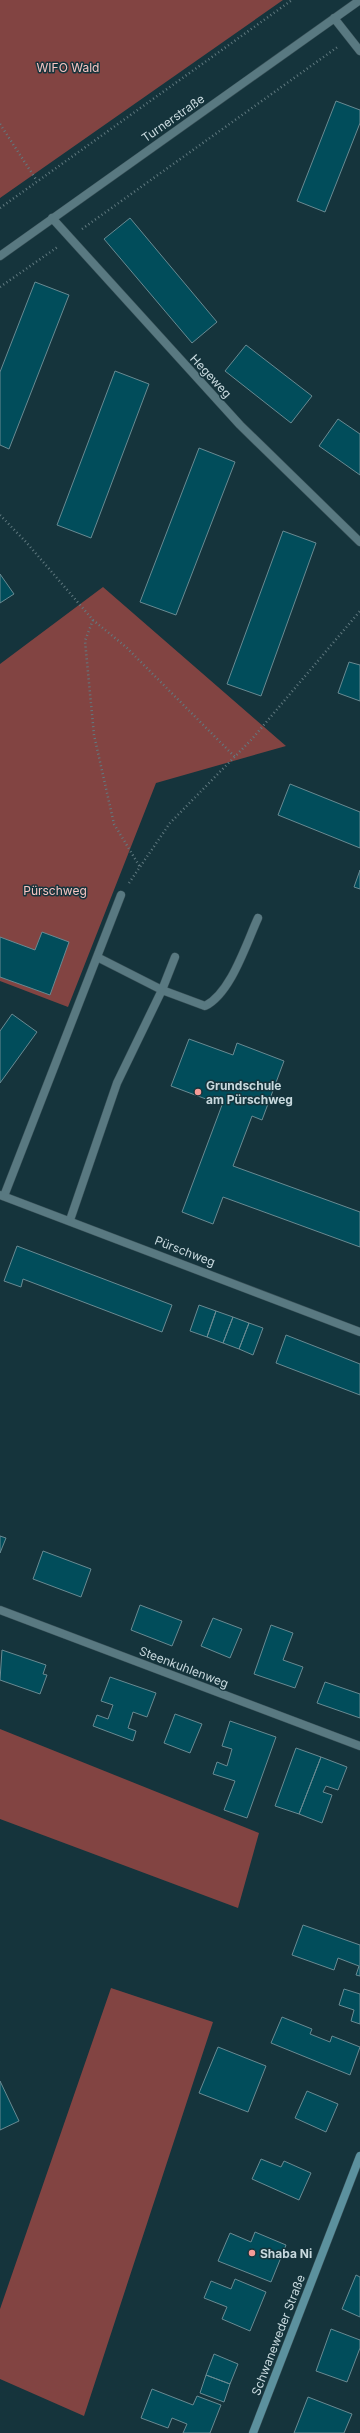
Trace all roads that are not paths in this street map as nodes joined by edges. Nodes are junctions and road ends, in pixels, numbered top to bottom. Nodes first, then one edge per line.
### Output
1 (360, 0) edge
2 (334, 18) junction
3 (360, 51) edge
4 (52, 218) junction
5 (0, 256) edge
6 (360, 542) edge
7 (122, 895) road end
8 (258, 918) dead end
9 (97, 957) junction
10 (175, 958) dead end
11 (162, 990) junction
12 (2, 1195) edge
13 (70, 1220) junction
14 (360, 1332) edge
15 (0, 1610) edge
16 (360, 1746) edge
17 (360, 2156) edge
18 (253, 2433) edge

1 - 2 street, Turnerstraße
2 - 3 street
2 - 4 street, Turnerstraße
4 - 5 street, Turnerstraße
4 - 6 street, Hegeweg
7 - 9 street
8 - 11 street
9 - 11 street
9 - 12 street
10 - 11 street
11 - 13 street
12 - 13 street, Pürschweg
13 - 14 street, Pürschweg
15 - 16 street, Steenkuhlenweg
17 - 18 main road, Schwaneweder Straße

